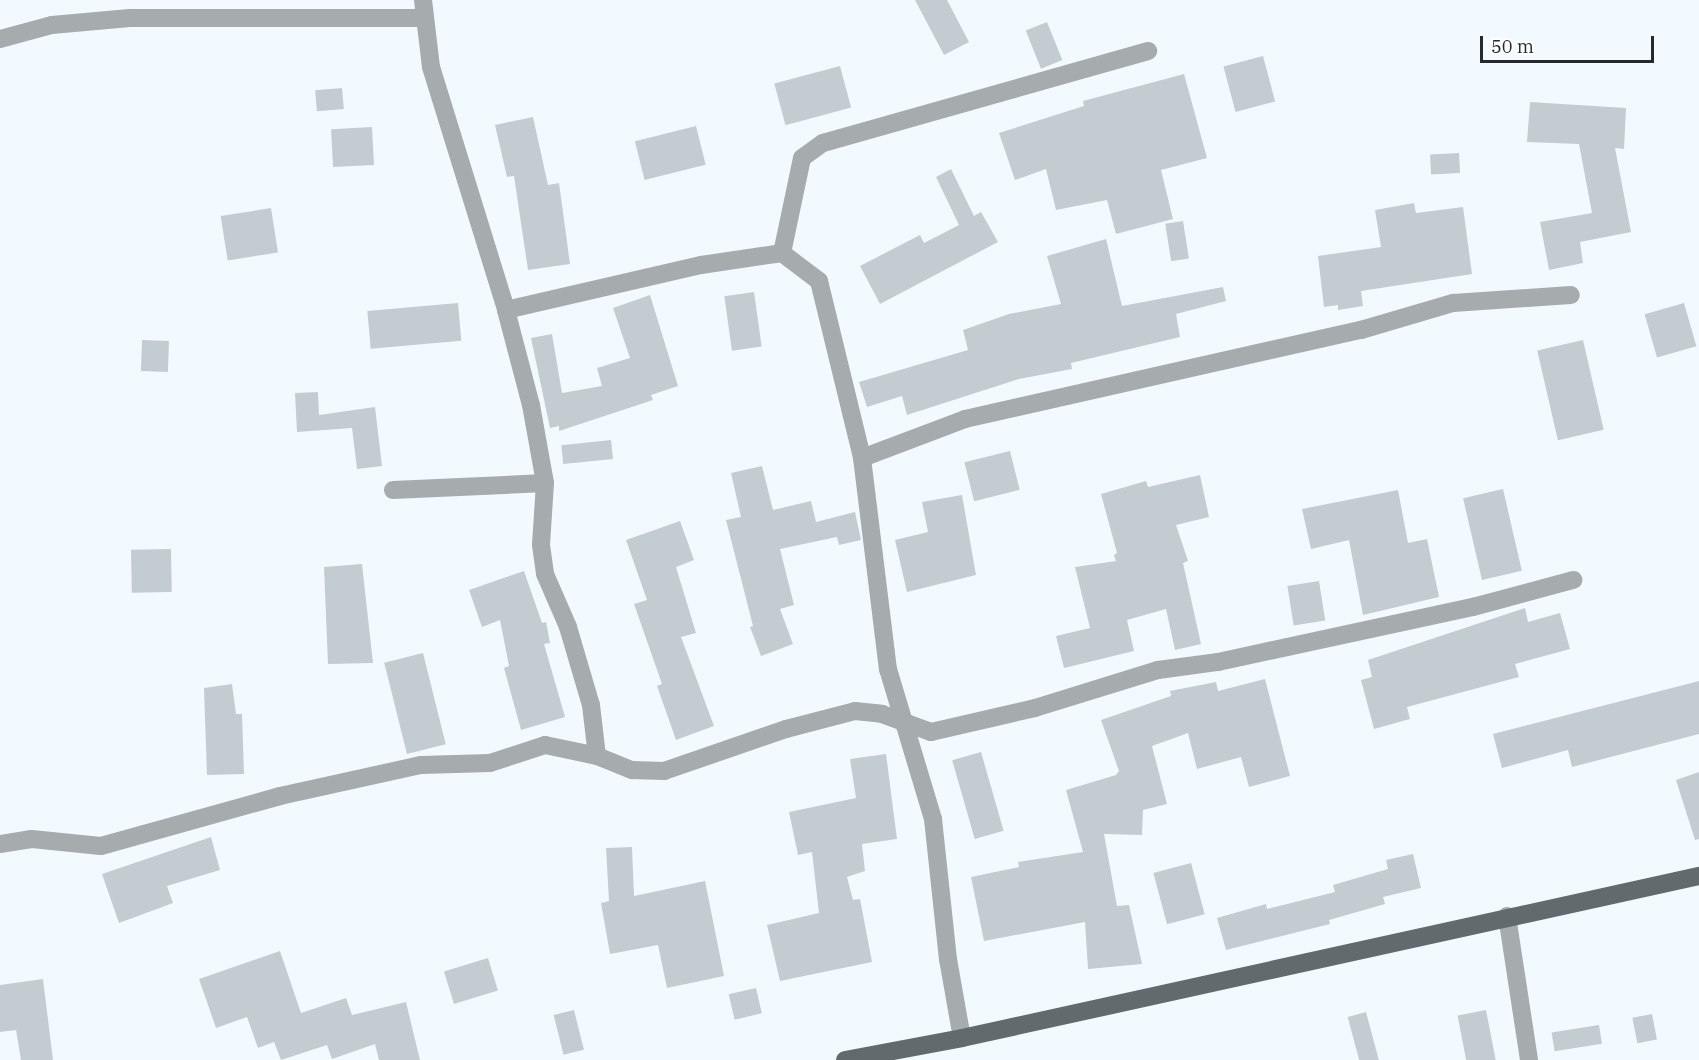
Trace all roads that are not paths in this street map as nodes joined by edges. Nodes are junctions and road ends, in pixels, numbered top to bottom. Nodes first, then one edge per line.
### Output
1 (207, 8) edge
2 (423, 9) edge
3 (0, 39) edge
4 (1148, 51) dead end
5 (782, 253) junction
6 (1571, 295) dead end
7 (506, 310) junction
8 (862, 458) junction
9 (545, 483) junction
10 (393, 490) dead end
11 (1573, 580) dead end
12 (902, 720) junction
13 (597, 756) junction
14 (0, 844) edge
15 (1699, 876) edge
16 (1507, 916) junction
17 (962, 1038) junction
18 (845, 1060) edge
19 (1529, 1060) edge

1 - 2 street
1 - 3 street
2 - 7 street
4 - 5 street
5 - 7 street
5 - 8 street
6 - 8 street
7 - 9 street
8 - 12 street
9 - 10 street
9 - 13 street
11 - 12 street
12 - 13 street
12 - 17 street
13 - 14 street
15 - 16 main road
16 - 17 main road
16 - 19 street
17 - 18 main road

